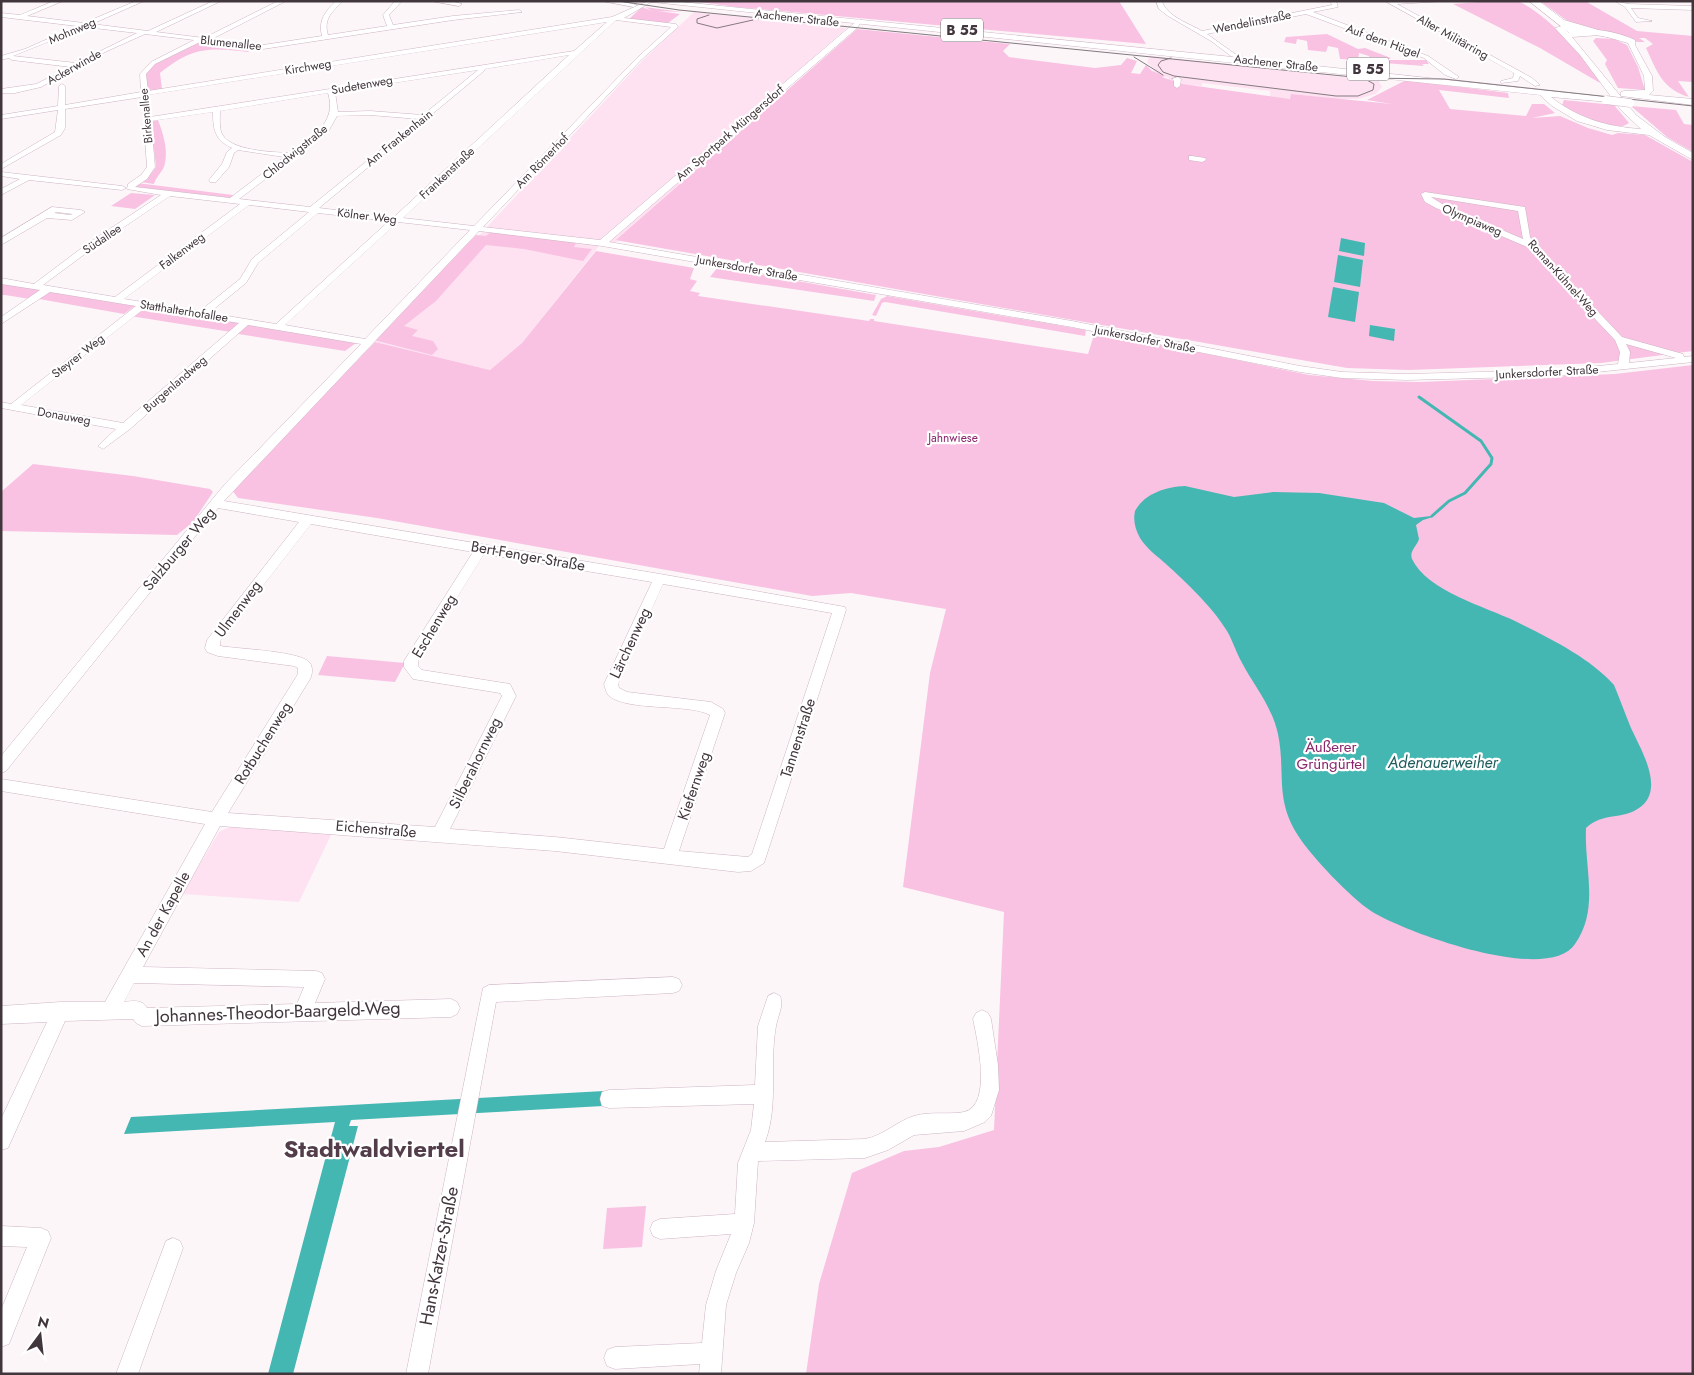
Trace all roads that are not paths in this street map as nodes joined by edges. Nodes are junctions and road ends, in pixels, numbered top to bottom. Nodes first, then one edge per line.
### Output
1 (60, 1) edge
2 (141, 1) edge
3 (218, 1) edge
4 (283, 1) edge
5 (340, 1) edge
6 (399, 1) edge
7 (434, 1) edge
8 (605, 1) edge
9 (646, 1) edge
10 (670, 1) edge
11 (1159, 1) edge
12 (1442, 1) edge
13 (1523, 1) edge
14 (1533, 1) edge
15 (1618, 1) edge
16 (1683, 1) edge
17 (650, 2) edge
18 (1335, 2) edge
19 (1390, 2) edge
20 (461, 3) edge
21 (638, 3) edge
22 (1627, 6) junction
23 (1693, 7) edge
24 (519, 12) dead end
25 (1306, 12) junction
26 (1, 15) edge
27 (20, 17) junction
28 (453, 18) junction
29 (614, 18) junction
30 (1649, 21) dead end
31 (859, 22) junction
32 (85, 25) junction
33 (1561, 25) junction
34 (391, 28) junction
35 (146, 33) junction
36 (1202, 33) junction
37 (1572, 35) junction
38 (1604, 35) junction
39 (326, 38) junction
40 (202, 40) junction
41 (1588, 42) dead end
42 (578, 52) junction
43 (1234, 55) junction
44 (5, 57) edge
45 (1223, 58) junction
46 (1249, 60) junction
47 (74, 65) dead end
48 (480, 66) junction
49 (1517, 73) junction
50 (1648, 76) junction
51 (1456, 77) junction
52 (1503, 82) junction
53 (1655, 84) dead end
54 (1537, 85) junction
55 (62, 86) dead end
56 (1662, 90) dead end
57 (1, 91) edge
58 (331, 91) junction
59 (144, 93) junction
60 (1543, 93) junction
61 (1624, 94) junction
62 (1593, 99) junction
63 (1693, 101) edge
64 (1557, 103) junction
65 (61, 107) junction
66 (216, 109) junction
67 (1693, 109) edge
68 (335, 114) junction
69 (1, 117) edge
70 (425, 117) junction
71 (1634, 118) junction
72 (146, 120) junction
73 (1607, 128) junction
74 (1624, 128) junction
75 (1649, 131) junction
76 (238, 147) junction
77 (293, 156) junction
78 (1192, 158) dead end
79 (1693, 158) edge
80 (1202, 160) dead end
81 (1, 167) edge
82 (1, 174) edge
83 (28, 177) junction
84 (213, 180) dead end
85 (128, 187) junction
86 (1, 193) edge
87 (170, 193) junction
88 (232, 200) junction
89 (248, 202) junction
90 (1522, 209) joint
91 (314, 210) junction
92 (46, 215) dead end
93 (395, 219) junction
94 (478, 229) junction
95 (1, 242) edge
96 (602, 243) junction
97 (1530, 245) junction
98 (1, 281) edge
99 (35, 286) junction
100 (48, 289) junction
101 (116, 300) junction
102 (143, 305) junction
103 (202, 314) junction
104 (1, 321) edge
105 (247, 322) junction
106 (278, 327) junction
107 (1618, 339) junction
108 (367, 342) junction
109 (1693, 359) edge
110 (1623, 367) junction
111 (1, 405) edge
112 (13, 407) junction
113 (126, 427) junction
114 (103, 446) dead end
115 (217, 504) junction
116 (308, 519) junction
117 (481, 548) junction
118 (660, 578) junction
119 (840, 610) joint
120 (305, 666) joint
121 (508, 691) joint
122 (718, 713) joint
123 (1, 767) edge
124 (1, 785) edge
125 (216, 819) junction
126 (440, 834) junction
127 (669, 858) junction
128 (752, 864) joint
129 (129, 974) junction
130 (672, 985) dead end
131 (774, 1002) dead end
132 (450, 1008) dead end
133 (110, 1010) junction
134 (61, 1011) junction
135 (303, 1011) junction
136 (1, 1015) edge
137 (982, 1019) dead end
138 (764, 1094) junction
139 (609, 1099) dead end
140 (468, 1106) joint
141 (1, 1141) edge
142 (751, 1152) junction
143 (744, 1223) junction
144 (660, 1229) dead end
145 (1, 1236) edge
146 (173, 1248) dead end
147 (1, 1336) edge
148 (713, 1352) junction
149 (615, 1358) dead end
150 (127, 1374) edge
151 (418, 1374) edge
152 (710, 1374) edge

1 - 27 street
2 - 32 street, Mohnweg
3 - 35 street, Ackerwinde
4 - 40 street, Birkenallee
5 - 39 street
6 - 34 street
7 - 20 street
8 - 21 street
9 - 17 main road, Aachener Straße / B 55
10 - 31 main road, Aachener Straße / B 55
11 - 36 street
12 - 19 street
13 - 33 highway
14 - 33 highway
15 - 22 street
16 - 23 street
17 - 21 street, Kirchweg
17 - 31 main road, Aachener Straße / B 55
18 - 25 street, Wendelinstraße
19 - 49 street, Alter Militärring
20 - 28 street
21 - 29 street, Kirchweg
22 - 23 street
22 - 30 street
24 - 28 street, Blumenallee
25 - 36 street, Wendelinstraße
25 - 51 street, Auf dem Hügel
26 - 27 street, Blumenallee
27 - 32 street, Blumenallee
28 - 34 street, Blumenallee
29 - 42 street, Frankenstraße
29 - 59 street, Kirchweg
29 - 94 street, Am Römerhof
31 - 43 main road, Aachener Straße / B 55
31 - 45 main road, Aachener Straße / B 55
31 - 96 street, Am Sportpark Müngersdorf
32 - 35 street, Blumenallee
32 - 44 street, Mohnweg
33 - 37 highway
33 - 38 highway
34 - 39 street, Blumenallee
35 - 40 street, Blumenallee
35 - 57 street, Ackerwinde
36 - 43 street, Wendelinstraße
37 - 38 main road
37 - 71 main road
38 - 41 main road
38 - 50 main road
39 - 40 street, Blumenallee
40 - 59 street, Birkenallee
42 - 48 street, Sudetenweg
42 - 93 street, Frankenstraße
43 - 45 street, Wendelinstraße
43 - 46 street, Wendelinstraße
43 - 51 main road, Aachener Straße / B 55
44 - 47 street
45 - 46 main road, Aachener Straße / B 55
46 - 60 main road, Aachener Straße / B 55
48 - 58 street, Sudetenweg
48 - 70 street, Am Frankenhain
49 - 52 street
49 - 54 street, Alter Militärring
50 - 53 main road
50 - 61 main road
51 - 52 main road, Aachener Straße / B 55
52 - 54 main road, Aachener Straße / B 55
54 - 60 main road
54 - 61 main road, Aachener Straße / B 55
55 - 65 street, Ackerwinde
56 - 63 main road
58 - 66 street, Sudetenweg
58 - 68 street, Chlodwigstraße
59 - 65 street, Kirchweg
59 - 72 street, Birkenallee
60 - 62 main road, Aachener Straße / B 55
60 - 64 main road
61 - 63 main road, Aachener Straße / B 55
62 - 64 main road, B 55
62 - 67 main road, Aachener Straße / B 55, bridge
64 - 73 main road
65 - 69 street, Kirchweg
65 - 81 street, Ackerwinde
66 - 72 street, Sudetenweg
66 - 76 street
68 - 70 street
68 - 77 street, Chlodwigstraße
70 - 91 street, Am Frankenhain
71 - 74 main road
71 - 75 main road
72 - 85 street, Birkenallee
73 - 74 main road
73 - 75 main road
74 - 75 main road
75 - 79 main road
76 - 77 street
76 - 84 street
77 - 88 street, Chlodwigstraße
78 - 80 street
82 - 83 street, Kölner Weg
83 - 85 street, Kölner Weg
83 - 86 street
85 - 87 street, Kölner Weg
87 - 88 street, Kölner Weg
87 - 99 street, Südallee
88 - 89 street, Kölner Weg
89 - 91 street, Kölner Weg
89 - 101 street, Falkenweg
90 - 97 street, Roman-Kühnel-Weg
90 - 97 street, Olympiaweg
91 - 93 street, Kölner Weg
91 - 103 street, Am Frankenhain
92 - 95 street
93 - 94 street, Kölner Weg
93 - 106 street, Frankenstraße
94 - 96 street, Kölner Weg
94 - 108 street, Am Römerhof
96 - 110 street, Junkersdorfer Straße
97 - 107 street, Roman-Kühnel-Weg
98 - 99 street, Statthalterhofallee
99 - 100 street, Statthalterhofallee
100 - 101 street, Statthalterhofallee
100 - 104 street
101 - 102 street, Statthalterhofallee
102 - 103 street, Statthalterhofallee
102 - 112 street, Steyrer Weg
103 - 105 street, Statthalterhofallee
105 - 106 street, Statthalterhofallee
105 - 113 street, Burgenlandweg
106 - 108 street, Statthalterhofallee
107 - 109 street
107 - 110 street, Roman-Kühnel-Weg
108 - 115 street, Salzburger Weg
109 - 110 street, Junkersdorfer Straße
111 - 112 street, Donauweg
112 - 113 street, Donauweg
113 - 114 street, Burgenlandweg
115 - 116 street, Bert-Fenger-Straße
115 - 123 street, Salzburger Weg
116 - 117 street, Bert-Fenger-Straße
116 - 120 street, Ulmenweg
117 - 118 street, Bert-Fenger-Straße
117 - 121 street, Eschenweg
118 - 119 street, Bert-Fenger-Straße
118 - 122 street, Lärchenweg
119 - 128 street, Tannenstraße
120 - 125 street, Rotbuchenweg
121 - 126 street, Silberahornweg
122 - 127 street, Kiefernweg
124 - 125 street, Eichenstraße
125 - 126 street, Eichenstraße
125 - 129 street, An der Kapelle
126 - 127 street, Eichenstraße
127 - 128 street, Eichenstraße
129 - 133 street, An der Kapelle
129 - 135 street
130 - 140 street, Hans-Katzer-Straße
131 - 138 street
132 - 135 street, Johannes-Theodor-Baargeld-Weg
133 - 134 street
133 - 135 street, Johannes-Theodor-Baargeld-Weg
134 - 136 street
134 - 141 street
137 - 142 street
138 - 139 street
138 - 142 street
140 - 151 street, Hans-Katzer-Straße
142 - 143 street
143 - 144 street
143 - 148 street
145 - 147 street
146 - 150 street
148 - 149 street
148 - 152 street

